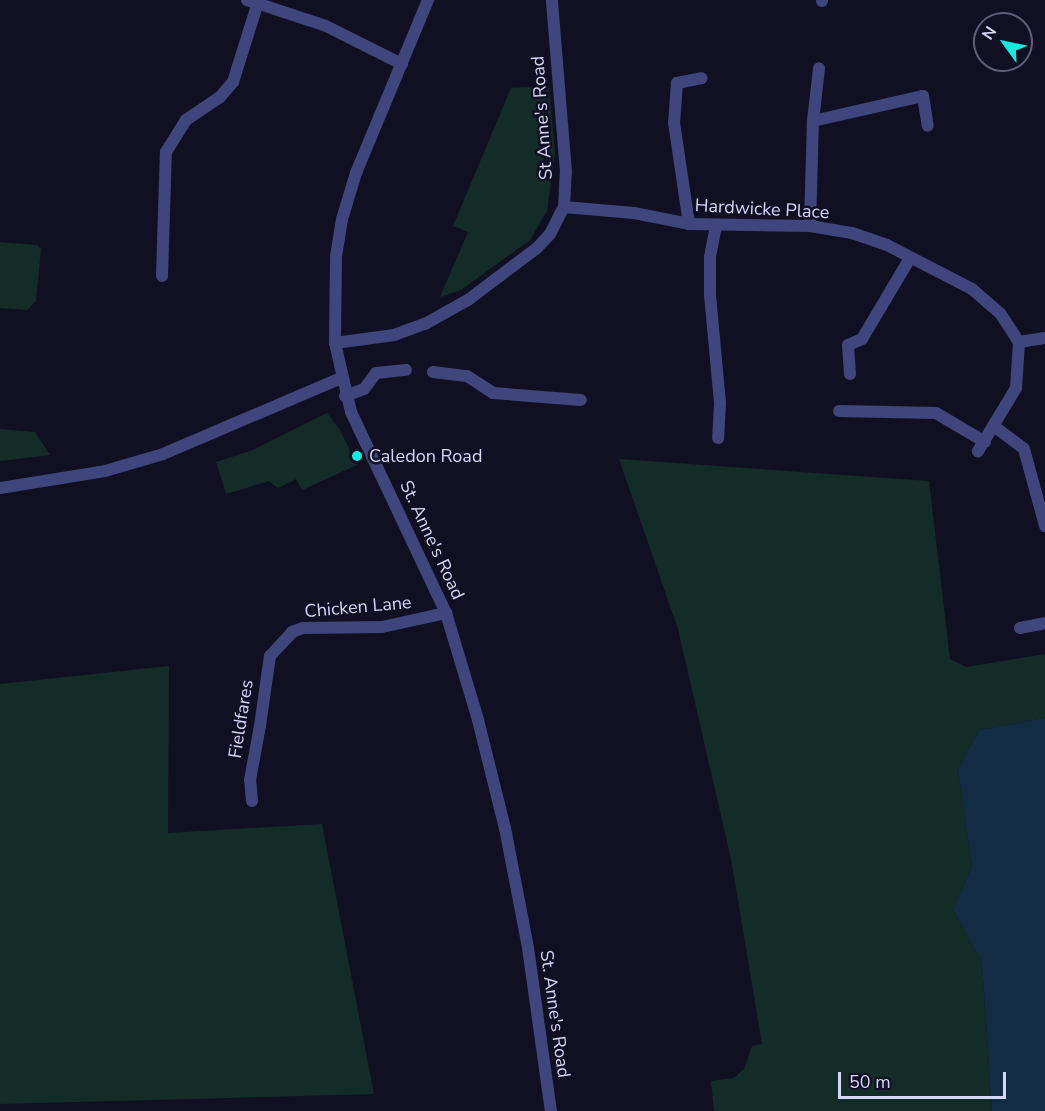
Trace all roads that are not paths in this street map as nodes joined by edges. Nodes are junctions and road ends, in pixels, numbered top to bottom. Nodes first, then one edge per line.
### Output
1 (428, 0) edge
2 (552, 0) edge
3 (253, 1) edge
4 (402, 64) junction
5 (819, 68) dead end
6 (702, 78) dead end
7 (813, 121) junction
8 (928, 126) dead end
9 (564, 207) junction
10 (689, 224) junction
11 (716, 225) junction
12 (810, 226) junction
13 (910, 258) junction
14 (162, 276) dead end
15 (1045, 338) edge
16 (1019, 342) junction
17 (334, 343) junction
18 (406, 370) dead end
19 (433, 372) dead end
20 (850, 374) dead end
21 (341, 378) junction
22 (345, 396) junction
23 (581, 400) dead end
24 (839, 411) dead end
25 (995, 427) junction
26 (717, 438) dead end
27 (0, 488) edge
28 (1045, 526) edge
29 (446, 613) junction
30 (1045, 623) edge
31 (1020, 628) dead end
32 (276, 646) joint
33 (252, 801) dead end
34 (551, 1111) edge

1 - 4 street, St. Anne's Road
2 - 9 street, St Anne's Road
3 - 4 street
3 - 14 street
4 - 17 street, St. Anne's Road
5 - 7 street
6 - 10 street
7 - 8 street
7 - 12 street
9 - 10 street, Hardwicke Place
9 - 17 street
10 - 11 street, Hardwicke Place
11 - 12 street, Hardwicke Place
11 - 26 street
12 - 13 street, Hardwicke Place
13 - 16 street, Hardwicke Place
13 - 20 street
15 - 16 street
16 - 25 street
17 - 21 street, St. Anne's Road
18 - 22 street
19 - 23 street
21 - 22 street, St. Anne's Road
21 - 27 street
22 - 29 street, St. Anne's Road
24 - 25 street
25 - 28 street
29 - 32 street, Chicken Lane
29 - 34 street, St. Anne's Road
30 - 31 street
32 - 33 street, Fieldfares

